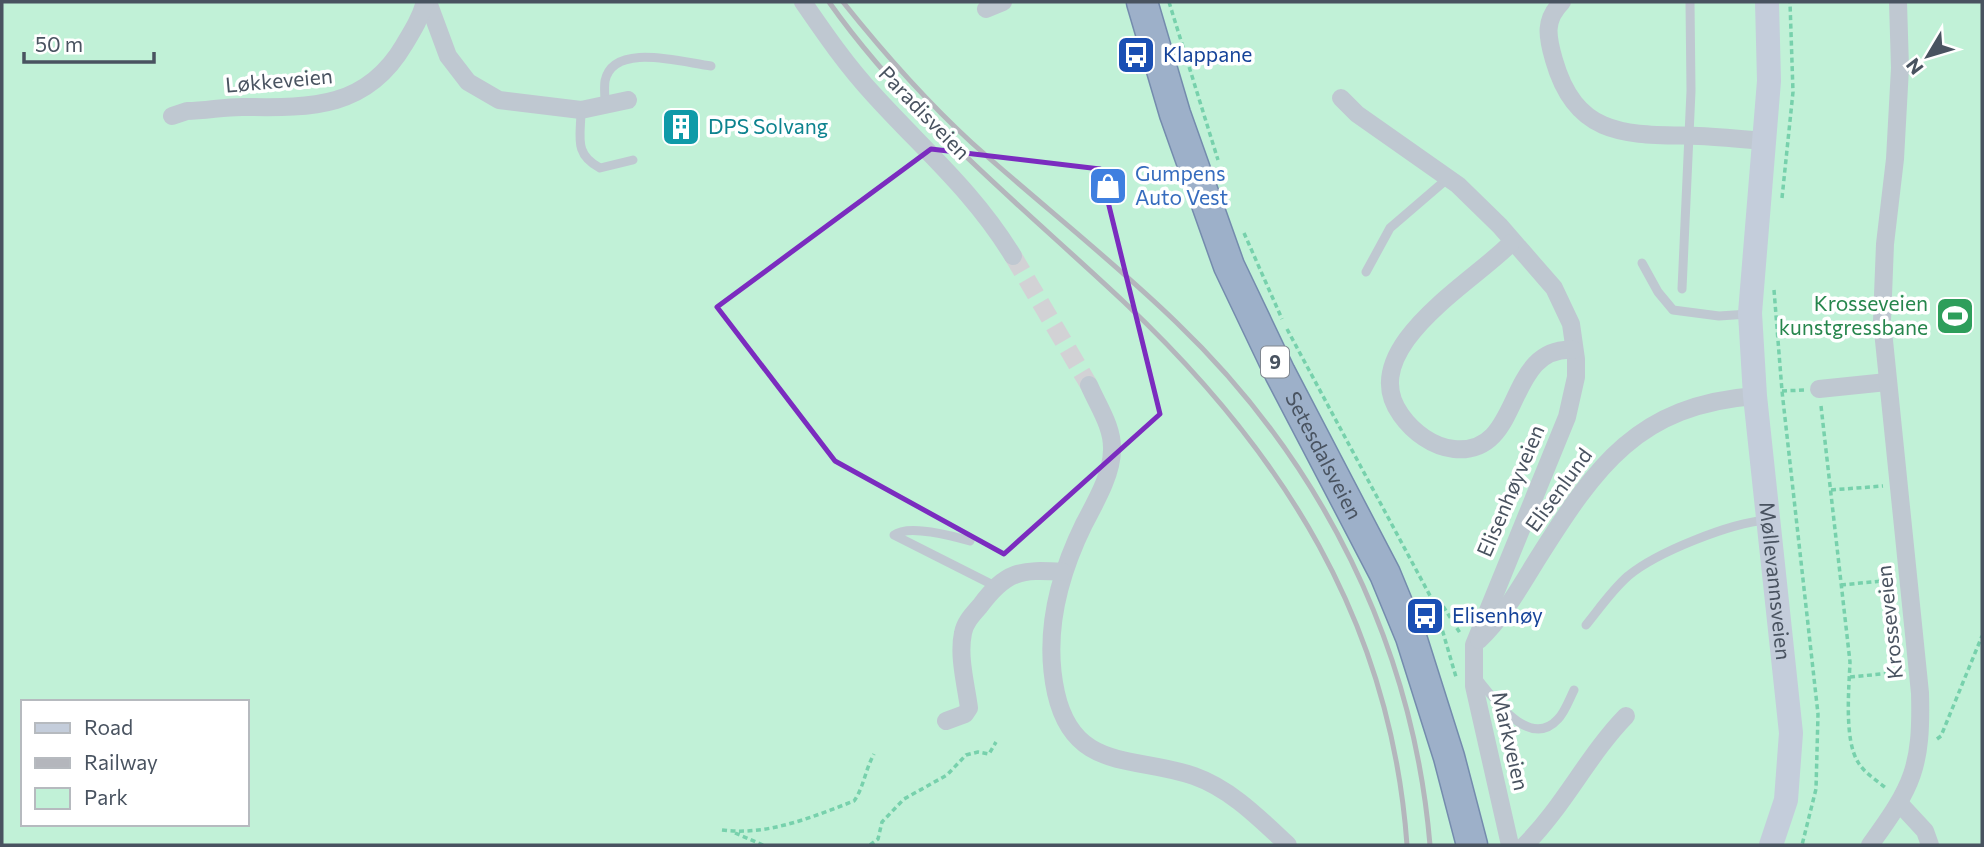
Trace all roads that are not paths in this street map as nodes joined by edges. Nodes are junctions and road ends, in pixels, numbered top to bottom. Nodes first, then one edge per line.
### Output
1 (426, 2) edge
2 (803, 2) edge
3 (1003, 2) edge
4 (1142, 2) edge
5 (1562, 2) edge
6 (1690, 2) edge
7 (1767, 2) edge
8 (1898, 2) edge
9 (986, 9) dead end
10 (711, 66) dead end
11 (1341, 97) dead end
12 (628, 100) dead end
13 (605, 103) junction
14 (581, 110) junction
15 (172, 116) dead end
16 (1689, 136) junction
17 (1763, 141) junction
18 (633, 160) dead end
19 (1447, 179) junction
20 (1511, 243) junction
21 (1013, 256) tunnel mouth
22 (1642, 263) dead end
23 (1366, 272) dead end
24 (1682, 289) dead end
25 (1751, 313) junction
26 (1574, 350) junction
27 (1887, 382) junction
28 (1089, 386) tunnel mouth
29 (1819, 388) road end
30 (1755, 396) junction
31 (1769, 520) junction
32 (970, 541) dead end
33 (1063, 572) junction
34 (995, 586) junction
35 (1586, 625) dead end
36 (1474, 645) junction
37 (1473, 673) junction
38 (1574, 690) dead end
39 (1504, 709) junction
40 (1433, 712) junction
41 (1626, 716) dead end
42 (946, 721) dead end
43 (1512, 764) dead end
44 (1900, 804) junction
45 (1287, 845) edge
46 (1454, 845) edge
47 (1472, 845) edge
48 (1510, 845) edge
49 (1525, 845) edge
50 (1771, 845) edge
51 (1870, 845) edge
52 (1930, 845) edge

1 - 14 street, Løkkeveien
1 - 15 street, Løkkeveien
2 - 21 street, Paradisveien
3 - 9 street
4 - 40 highway, Setesdalsveien / 9
5 - 16 street
6 - 16 lane
7 - 17 main road, Møllevannsveien
8 - 27 street, Krosseveien
10 - 13 lane
11 - 19 street, Elisenhøyveien
12 - 13 street, Løkkeveien
13 - 14 street, Løkkeveien
14 - 18 lane
16 - 17 street
16 - 24 lane
17 - 25 main road, Møllevannsveien
19 - 20 street, Elisenhøyveien
19 - 23 lane
20 - 26 street, Elisenhøyveien
20 - 26 street, Elisenhøyveien
22 - 25 lane
25 - 30 main road, Møllevannsveien
26 - 36 street, Elisenhøyveien
27 - 29 street
27 - 44 street, Krosseveien
28 - 33 street
30 - 31 main road, Møllevannsveien
30 - 36 street, Elisenlund
31 - 35 lane
31 - 50 main road, Møllevannsveien
32 - 34 lane
33 - 34 street
33 - 45 street
34 - 42 street
36 - 37 street, Markveien
37 - 39 lane
37 - 48 street, Markveien
38 - 39 lane
39 - 43 lane
40 - 46 highway, Setesdalsveien / 9
40 - 47 highway, Setesdalsveien / 9
41 - 49 street
44 - 51 street, Krosseveien
44 - 52 street

